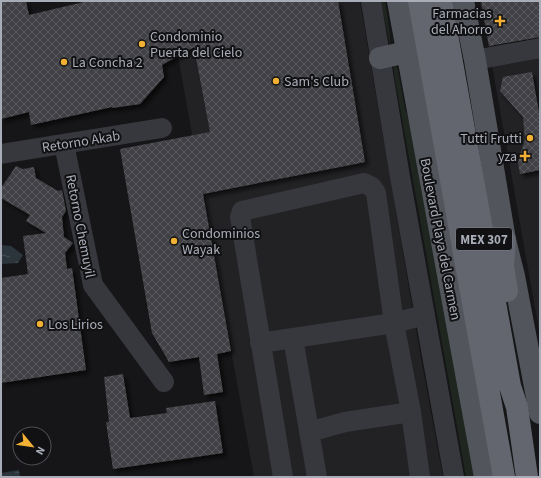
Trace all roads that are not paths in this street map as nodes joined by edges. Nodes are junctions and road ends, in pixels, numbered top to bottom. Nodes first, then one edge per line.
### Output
1 (371, 1) edge
2 (398, 1) edge
3 (419, 1) edge
4 (441, 1) edge
5 (463, 1) edge
6 (540, 48) edge
7 (407, 52) junction
8 (380, 58) junction
9 (475, 60) junction
10 (162, 128) dead end
11 (64, 144) junction
12 (1, 154) edge
13 (400, 177) junction
14 (372, 187) junction
15 (505, 240) junction
16 (425, 315) junction
17 (394, 323) junction
18 (293, 338) junction
19 (260, 343) junction
20 (164, 382) dead end
21 (517, 407) junction
22 (411, 412) junction
23 (540, 413) edge
24 (309, 432) junction
25 (283, 477) edge
26 (317, 477) edge
27 (420, 477) edge
28 (454, 477) edge
29 (485, 477) edge
30 (504, 477) edge
31 (527, 477) edge

1 - 8 street
2 - 7 main road, Boulevard Playa del Carmen
3 - 30 highway, MEX 307
4 - 21 highway, MEX 307
5 - 9 main road
6 - 9 street
7 - 8 main road
7 - 29 main road, Boulevard Playa del Carmen
8 - 13 street
9 - 15 main road
10 - 11 street, Retorno Akab
11 - 12 street, Retorno Akab
11 - 20 street, Retorno Chemuyil
13 - 14 street
13 - 16 street
14 - 17 street
14 - 19 street
15 - 21 highway
15 - 23 main road
16 - 17 street
16 - 28 street
17 - 18 street
17 - 22 street
18 - 19 street
18 - 24 street
19 - 25 street
21 - 31 highway, MEX 307
22 - 24 street
22 - 27 street
24 - 26 street

